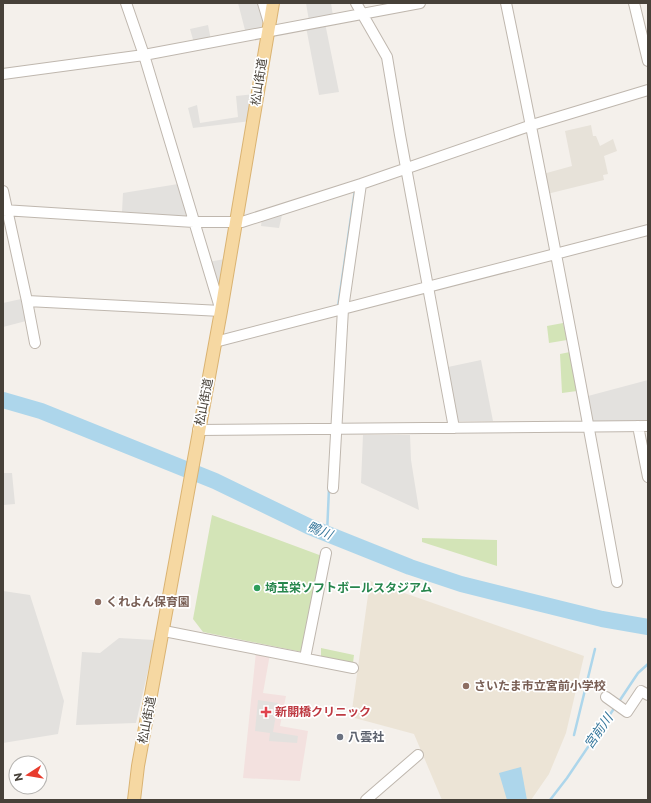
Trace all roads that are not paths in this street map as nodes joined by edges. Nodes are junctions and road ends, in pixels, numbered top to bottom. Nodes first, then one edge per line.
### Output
1 (126, 3) edge
2 (263, 3) edge
3 (273, 3) edge
4 (356, 3) edge
5 (420, 3) edge
6 (506, 3) edge
7 (634, 3) edge
8 (362, 14) junction
9 (268, 28) junction
10 (144, 55) junction
11 (648, 61) edge
12 (3, 74) edge
13 (648, 90) edge
14 (532, 125) junction
15 (406, 168) junction
16 (361, 184) junction
17 (3, 191) edge
18 (5, 210) edge
19 (194, 222) junction
20 (236, 222) junction
21 (648, 230) edge
22 (556, 254) junction
23 (429, 287) junction
24 (27, 301) junction
25 (343, 309) junction
26 (221, 311) junction
27 (215, 342) junction
28 (35, 343) dead end
29 (643, 426) edge
30 (590, 427) junction
31 (454, 428) junction
32 (336, 429) junction
33 (198, 430) junction
34 (648, 477) edge
35 (334, 488) dead end
36 (326, 553) dead end
37 (618, 582) dead end
38 (164, 631) junction
39 (304, 658) junction
40 (353, 668) dead end
41 (648, 694) edge
42 (606, 697) dead end
43 (418, 755) dead end
44 (134, 800) edge
45 (366, 800) edge

1 - 10 street
2 - 9 street
3 - 9 main road, 松山街道
4 - 8 street
5 - 8 street
6 - 14 street
7 - 11 street
8 - 9 street
8 - 15 street
9 - 10 street
9 - 20 main road, 松山街道
10 - 12 street
10 - 19 street
13 - 14 street
14 - 15 street
14 - 22 street
15 - 16 street
15 - 23 street
16 - 20 street
16 - 25 street
17 - 18 street
18 - 19 street
18 - 24 street
19 - 20 street
19 - 26 street
20 - 26 main road, 松山街道
21 - 22 street
22 - 23 street
22 - 30 street
23 - 25 street
23 - 31 street
24 - 26 street
24 - 28 street
25 - 27 street
25 - 32 street
26 - 27 main road, 松山街道
27 - 33 main road, 松山街道
29 - 30 street
29 - 34 street
30 - 31 street
30 - 37 street
31 - 32 street
32 - 33 street
32 - 35 street
33 - 38 main road, 松山街道
36 - 39 street
38 - 39 street
38 - 44 main road, 松山街道
39 - 40 street
41 - 42 street
43 - 45 street

